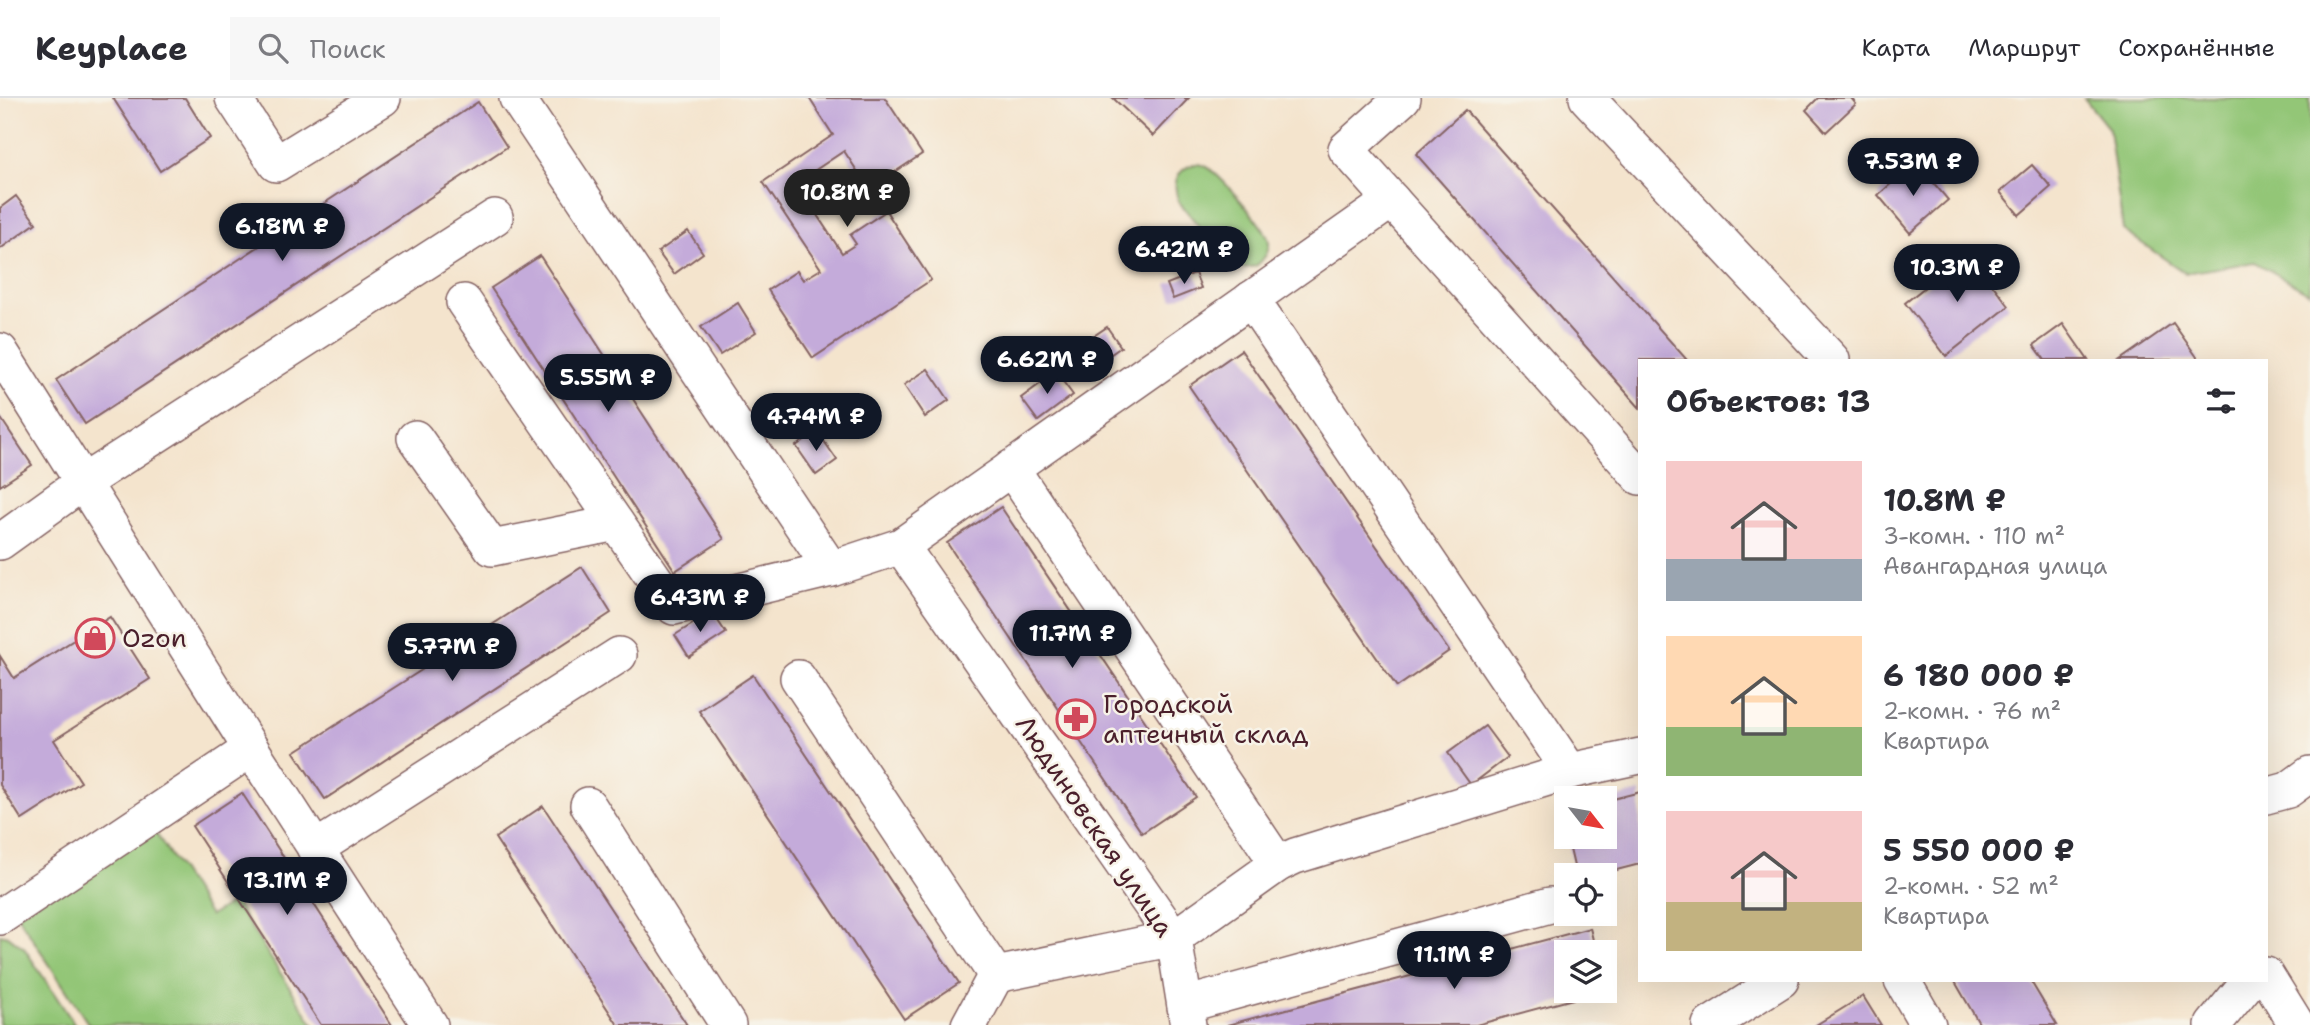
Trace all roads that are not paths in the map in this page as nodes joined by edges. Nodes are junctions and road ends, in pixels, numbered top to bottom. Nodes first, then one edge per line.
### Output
1 (233, 98) edge
2 (383, 98) edge
3 (1403, 98) edge
4 (1587, 98) edge
5 (521, 99) edge
6 (1392, 200) junction
7 (495, 217) dead end
8 (1251, 299) junction
9 (464, 302) dead end
10 (0, 351) edge
11 (1831, 359) edge
12 (415, 438) dead end
13 (1011, 468) junction
14 (1638, 475) edge
15 (82, 483) junction
16 (616, 523) junction
17 (0, 542) edge
18 (901, 546) junction
19 (831, 569) junction
20 (619, 655) dead end
21 (798, 678) dead end
22 (251, 749) junction
23 (1638, 756) edge
24 (1570, 771) junction
25 (588, 805) dead end
26 (315, 849) junction
27 (1278, 864) junction
28 (1550, 905) dead end
29 (0, 917) edge
30 (1174, 939) junction
31 (996, 975) junction
32 (2268, 978) edge
33 (1778, 982) edge
34 (1903, 982) edge
35 (2248, 982) edge
36 (1187, 1015) edge
37 (430, 1025) edge
38 (728, 1025) edge
39 (969, 1025) edge
40 (1710, 1025) edge
41 (1928, 1025) edge
42 (2213, 1025) edge
43 (2297, 1025) edge

1 - 2 street
3 - 6 street
4 - 11 street
5 - 19 street
6 - 8 street
6 - 14 street
7 - 15 street
8 - 13 street
8 - 24 street
9 - 16 street
10 - 15 street
12 - 16 street
13 - 18 street
13 - 27 street
15 - 17 street
15 - 22 street
16 - 19 street
18 - 19 street
18 - 30 street, Людиновская улица
20 - 26 street
21 - 31 street
22 - 26 street
22 - 29 street
23 - 24 street
24 - 27 street
25 - 38 street
26 - 37 street
27 - 30 street
28 - 36 street
30 - 31 street
30 - 36 street, Людиновская улица
31 - 39 street
32 - 43 street
33 - 40 street
34 - 41 street
35 - 42 street

